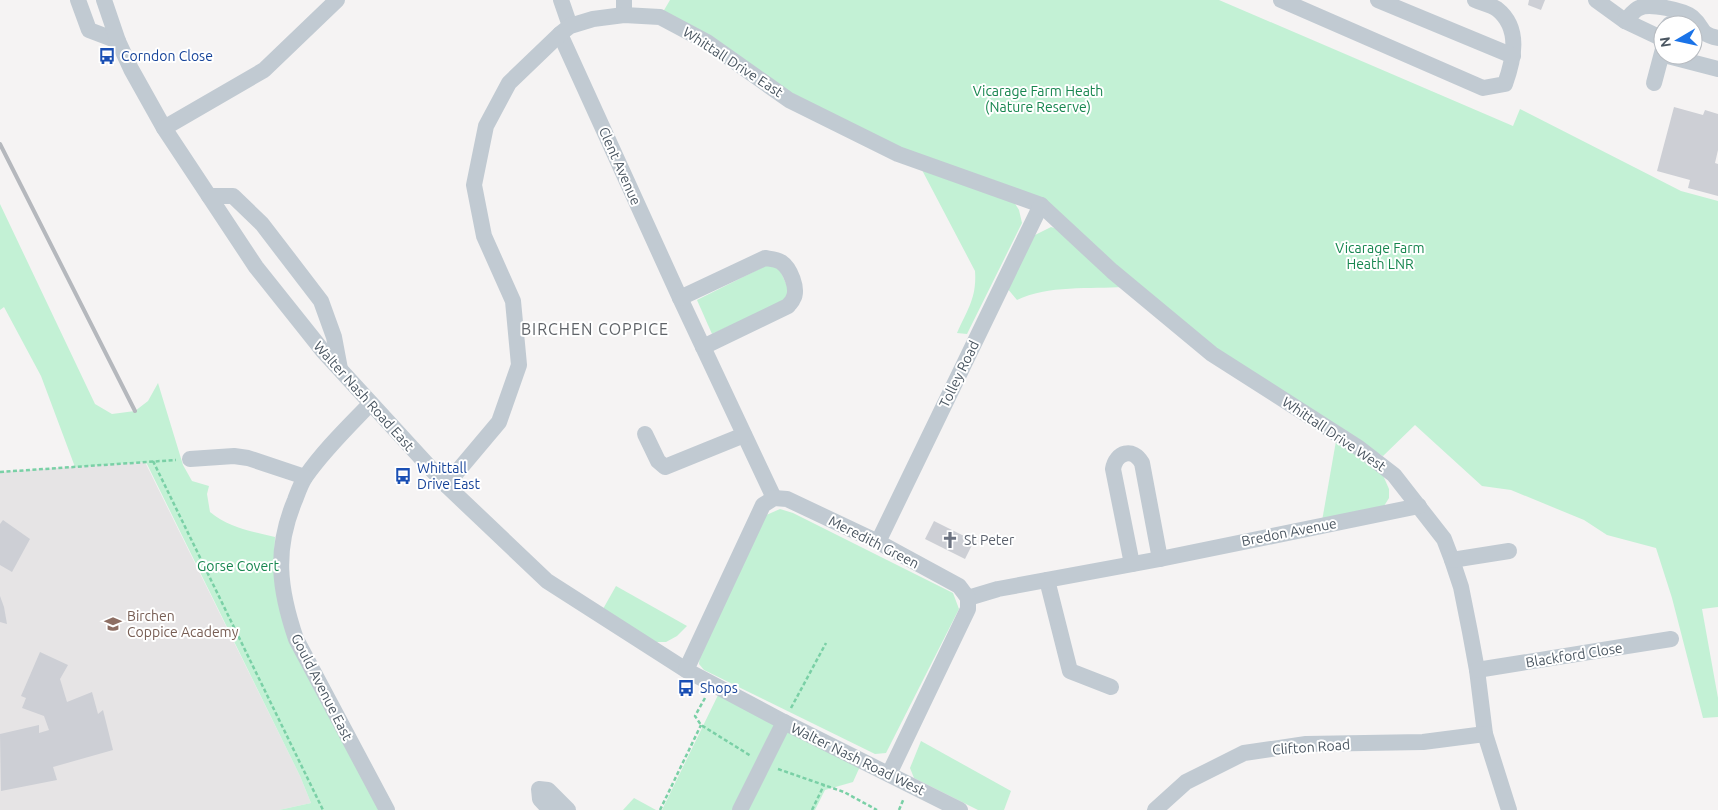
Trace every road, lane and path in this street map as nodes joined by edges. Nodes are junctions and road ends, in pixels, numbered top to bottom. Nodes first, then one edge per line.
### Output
1 (78, 0) edge
2 (104, 0) edge
3 (337, 0) edge
4 (561, 0) edge
5 (1281, 0) edge
6 (1378, 0) edge
7 (1475, 0) edge
8 (1596, 0) edge
9 (624, 8) edge
10 (1625, 21) junction
11 (565, 30) junction
12 (1718, 38) edge
13 (118, 41) junction
14 (1653, 42) edge
15 (1513, 56) junction
16 (1659, 65) edge
17 (1703, 65) edge
18 (1718, 70) edge
19 (1654, 83) dead end
20 (164, 128) junction
21 (209, 196) junction
22 (1041, 205) junction
23 (680, 298) junction
24 (703, 347) junction
25 (340, 371) junction
26 (370, 404) junction
27 (645, 434) dead end
28 (744, 435) junction
29 (190, 459) joint
30 (153, 461) junction
31 (0, 472) edge
32 (305, 477) junction
33 (446, 485) junction
34 (774, 498) junction
35 (1419, 506) junction
36 (878, 542) junction
37 (1509, 551) dead end
38 (1160, 559) junction
39 (1452, 560) junction
40 (1132, 564) junction
41 (1047, 580) junction
42 (968, 598) junction
43 (1671, 639) dead end
44 (826, 643) dead end
45 (686, 670) junction
46 (1477, 670) junction
47 (1111, 687) dead end
48 (707, 694) dead end
49 (784, 722) junction
50 (701, 725) junction
51 (1485, 734) junction
52 (763, 763) junction
53 (889, 774) junction
54 (824, 785) junction
55 (323, 810) edge
56 (387, 810) edge
57 (550, 810) edge
58 (568, 810) edge
59 (660, 810) edge
60 (740, 810) edge
61 (812, 810) edge
62 (877, 810) edge
63 (960, 810) edge
64 (1155, 810) edge
65 (1509, 810) edge

1 - 13 street
2 - 13 street, Walter Nash Road East
3 - 20 street
4 - 11 street, Clent Avenue
5 - 15 street
6 - 15 street
7 - 15 street
8 - 10 street
9 - 11 street, Whittall Drive East
9 - 22 street, Whittall Drive East
10 - 12 street
10 - 14 street
11 - 23 street, Clent Avenue
11 - 33 street, Whittall Drive East
13 - 20 street, Walter Nash Road East
16 - 19 street
17 - 18 street
20 - 21 street, Walter Nash Road East
21 - 25 street, Walter Nash Road East
21 - 25 street
22 - 35 street, Whittall Drive West
22 - 36 street, Tolley Road
23 - 24 street, Clent Avenue
23 - 24 street
24 - 28 street, Clent Avenue
25 - 26 street, Walter Nash Road East
26 - 32 street, Gould Avenue East
26 - 33 street, Walter Nash Road East
27 - 28 street
28 - 34 street, Clent Avenue
29 - 30 path
29 - 32 street
30 - 31 path
30 - 55 path
32 - 56 street, Gould Avenue East
33 - 45 street, Walter Nash Road East
34 - 36 street, Meredith Green
34 - 45 street
35 - 38 street, Bredon Avenue
35 - 39 street, Whittall Drive West
36 - 42 street, Meredith Green
37 - 39 street
38 - 40 street, Bredon Avenue
38 - 40 street
39 - 46 street, Whittall Drive West
40 - 41 street, Bredon Avenue
41 - 42 street, Bredon Avenue
41 - 47 street
42 - 53 street
43 - 46 street, Blackford Close
44 - 49 path
45 - 49 street, Walter Nash Road East
46 - 51 street, Whittall Drive West
48 - 50 path
49 - 52 street
49 - 53 street, Walter Nash Road West
50 - 52 path
50 - 59 path
51 - 64 street, Clifton Road
51 - 65 street, Whittall Drive West
52 - 54 path
52 - 60 street
53 - 63 street, Walter Nash Road West
54 - 61 path
54 - 62 path
57 - 58 street

